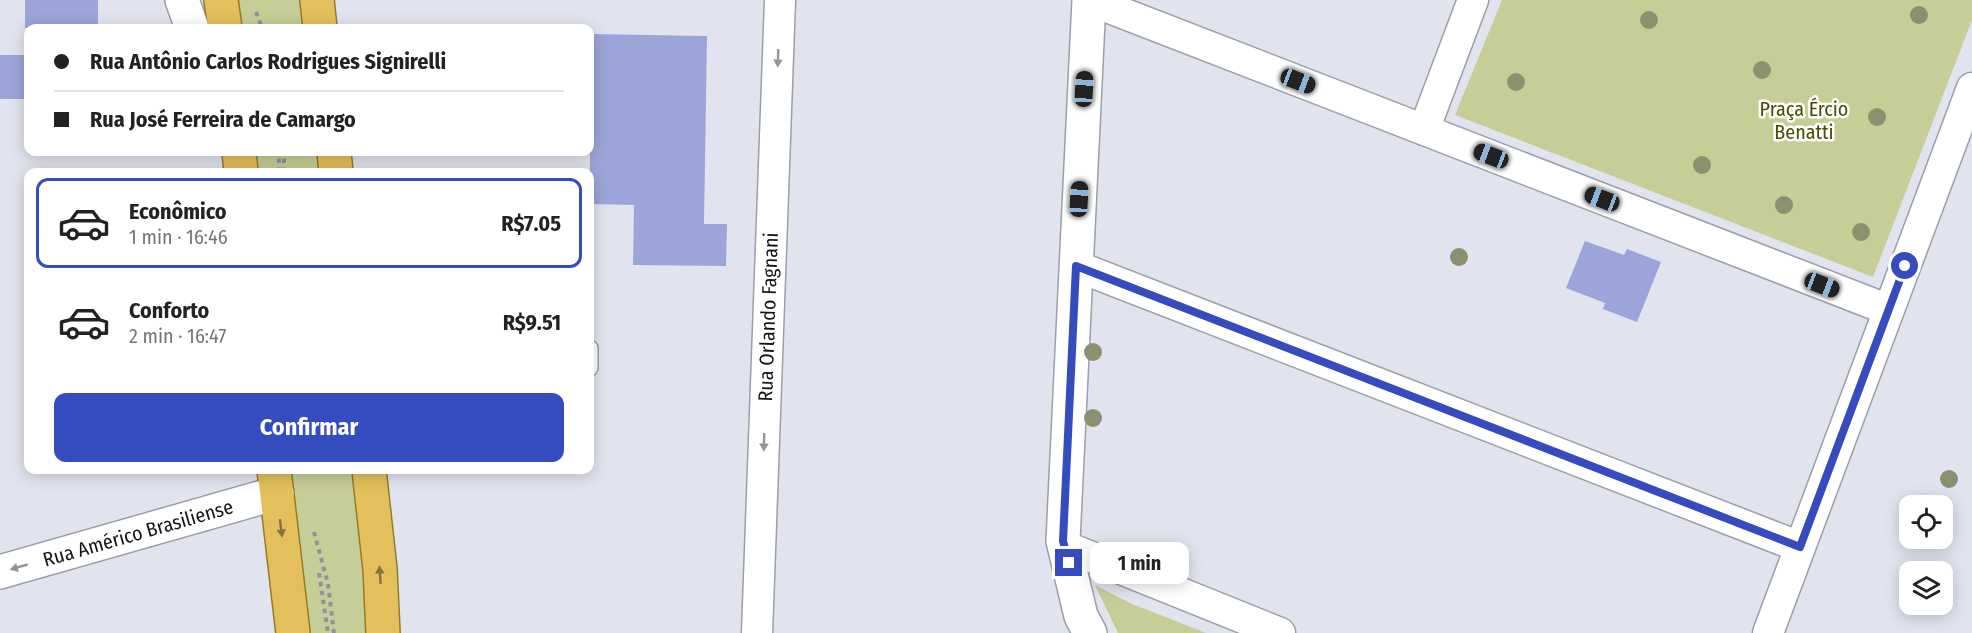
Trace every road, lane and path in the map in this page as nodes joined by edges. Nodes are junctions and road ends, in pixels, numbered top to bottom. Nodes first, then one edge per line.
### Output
1 (182, 0) edge
2 (222, 0) edge
3 (317, 0) edge
4 (780, 0) edge
5 (1089, 0) edge
6 (1473, 0) edge
7 (191, 24) edge
8 (225, 24) edge
9 (320, 24) edge
10 (1972, 88) edge
11 (1424, 130) junction
12 (1076, 266) junction
13 (1889, 310) junction
14 (369, 474) edge
15 (276, 481) edge
16 (314, 529) dead end
17 (1064, 546) junction
18 (1800, 547) junction
19 (0, 572) edge
20 (293, 633) edge
21 (334, 633) edge
22 (383, 633) edge
23 (757, 633) edge
24 (1090, 633) edge
25 (1280, 633) edge
26 (1768, 633) edge

1 - 7 street
2 - 8 highway
3 - 9 highway
4 -> 23 street, Rua Orlando Fagnani
5 - 11 street
5 - 12 street
6 - 11 street
10 - 13 street
11 - 13 street
12 - 17 street
12 - 18 street
13 - 18 street
22 -> 14 highway
15 -> 19 street, Rua Américo Brasiliense
15 -> 20 highway
16 - 21 path
17 - 24 street
17 - 25 street
18 - 26 street

